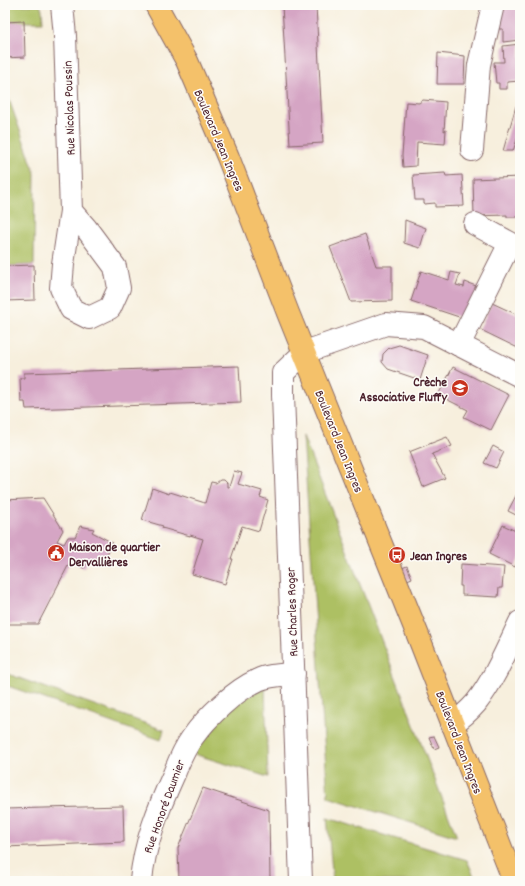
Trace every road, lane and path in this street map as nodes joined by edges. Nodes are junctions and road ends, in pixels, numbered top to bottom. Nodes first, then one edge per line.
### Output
1 (62, 5) edge
2 (156, 5) edge
3 (493, 5) edge
4 (472, 150) dead end
5 (71, 211) dead end
6 (475, 224) dead end
7 (459, 345) junction
8 (304, 352) junction
9 (520, 376) edge
10 (520, 622) edge
11 (294, 674) junction
12 (452, 724) junction
13 (141, 881) edge
14 (301, 881) edge
15 (514, 881) edge

1 - 5 street, Rue Nicolas Poussin
2 - 8 main road, Boulevard Jean Ingres
3 - 4 street
6 - 7 street
7 - 8 street
7 - 9 street
8 - 11 street, Rue Charles Roger
8 - 12 main road, Boulevard Jean Ingres
10 - 12 street
11 - 13 street, Rue Honoré Daumier
11 - 14 street, Rue Charles Roger
12 - 15 main road, Boulevard Jean Ingres

